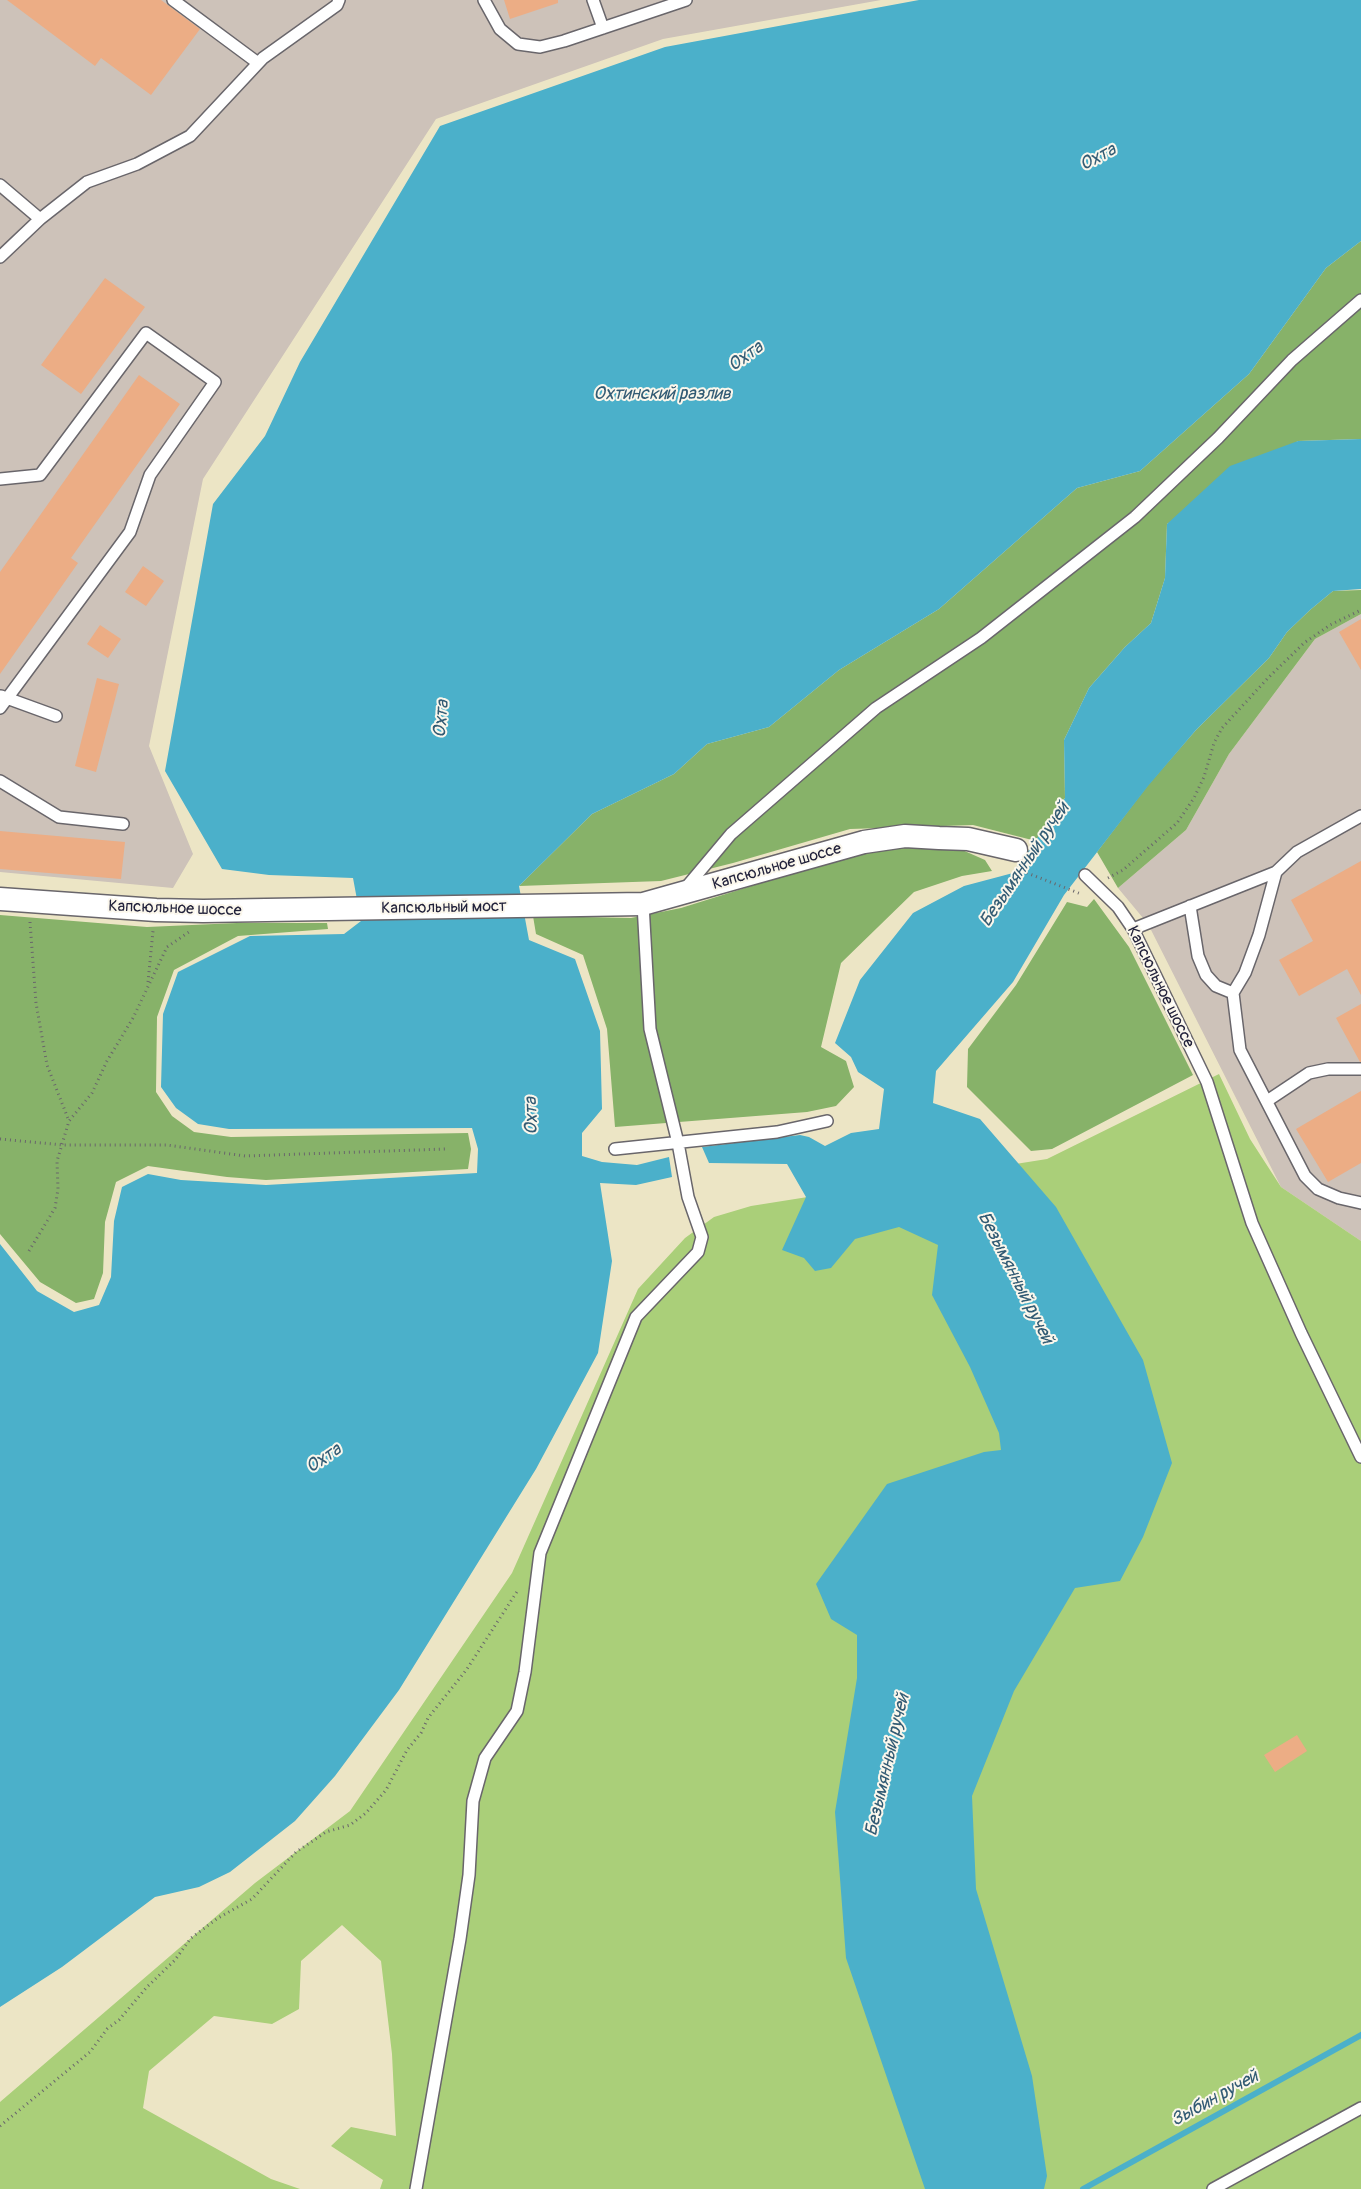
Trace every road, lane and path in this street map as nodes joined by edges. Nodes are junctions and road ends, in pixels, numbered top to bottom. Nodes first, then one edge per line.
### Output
1 (173, 0) edge
2 (339, 0) edge
3 (484, 0) edge
4 (593, 0) edge
5 (686, 0) edge
6 (603, 28) junction
7 (258, 63) junction
8 (0, 184) edge
9 (40, 219) junction
10 (0, 257) edge
11 (1361, 300) edge
12 (0, 479) edge
13 (1361, 610) edge
14 (2, 700) edge
15 (56, 716) dead end
16 (0, 781) edge
17 (1361, 816) edge
18 (124, 824) dead end
19 (1015, 859) joint
20 (1276, 872) junction
21 (1085, 875) dead end
22 (1095, 884) junction
23 (680, 894) junction
24 (1084, 896) dead end
25 (0, 899) edge
26 (28, 901) junction
27 (643, 904) junction
28 (538, 906) joint
29 (1190, 906) junction
30 (350, 909) joint
31 (156, 910) junction
32 (203, 912) junction
33 (1133, 929) junction
34 (148, 986) junction
35 (1233, 993) junction
36 (1361, 1069) edge
37 (1267, 1101) junction
38 (69, 1121) junction
39 (827, 1121) dead end
40 (0, 1139) edge
41 (678, 1143) junction
42 (63, 1145) junction
43 (445, 1149) dead end
44 (614, 1149) dead end
45 (1361, 1203) edge
46 (30, 1251) dead end
47 (1361, 1457) edge
48 (519, 1588) dead end
49 (1361, 2108) edge
50 (0, 2126) edge
51 (416, 2189) edge
52 (1213, 2189) edge

1 - 7 lane
2 - 7 lane
3 - 6 lane
4 - 6 lane
5 - 6 lane
7 - 9 lane
8 - 9 lane
9 - 10 lane
11 - 23 lane
12 - 14 lane
13 - 22 path
14 - 15 lane
16 - 18 lane
17 - 20 lane
19 - 23 street, Капсюльное шоссе
19 - 24 path
20 - 29 lane
20 - 35 lane
21 - 22 lane, Капсюльное шоссе
22 - 33 lane, Капсюльное шоссе
23 - 27 street, Капсюльное шоссе
25 - 26 street, Капсюльное шоссе
26 - 31 street, Капсюльное шоссе
26 - 38 path
27 - 28 street, Капсюльное шоссе
27 - 41 lane
28 - 30 street, Капсюльный мост
29 - 33 lane
29 - 35 lane
30 - 32 street, Капсюльное шоссе
31 - 32 street, Капсюльное шоссе
31 - 34 path
32 - 34 path
33 - 47 lane, Капсюльное шоссе
34 - 38 path
35 - 37 lane
36 - 37 lane
37 - 45 lane
38 - 42 path
39 - 41 lane
40 - 42 path
41 - 44 lane
41 - 51 lane
42 - 43 path
42 - 46 path
48 - 50 path
49 - 52 lane

